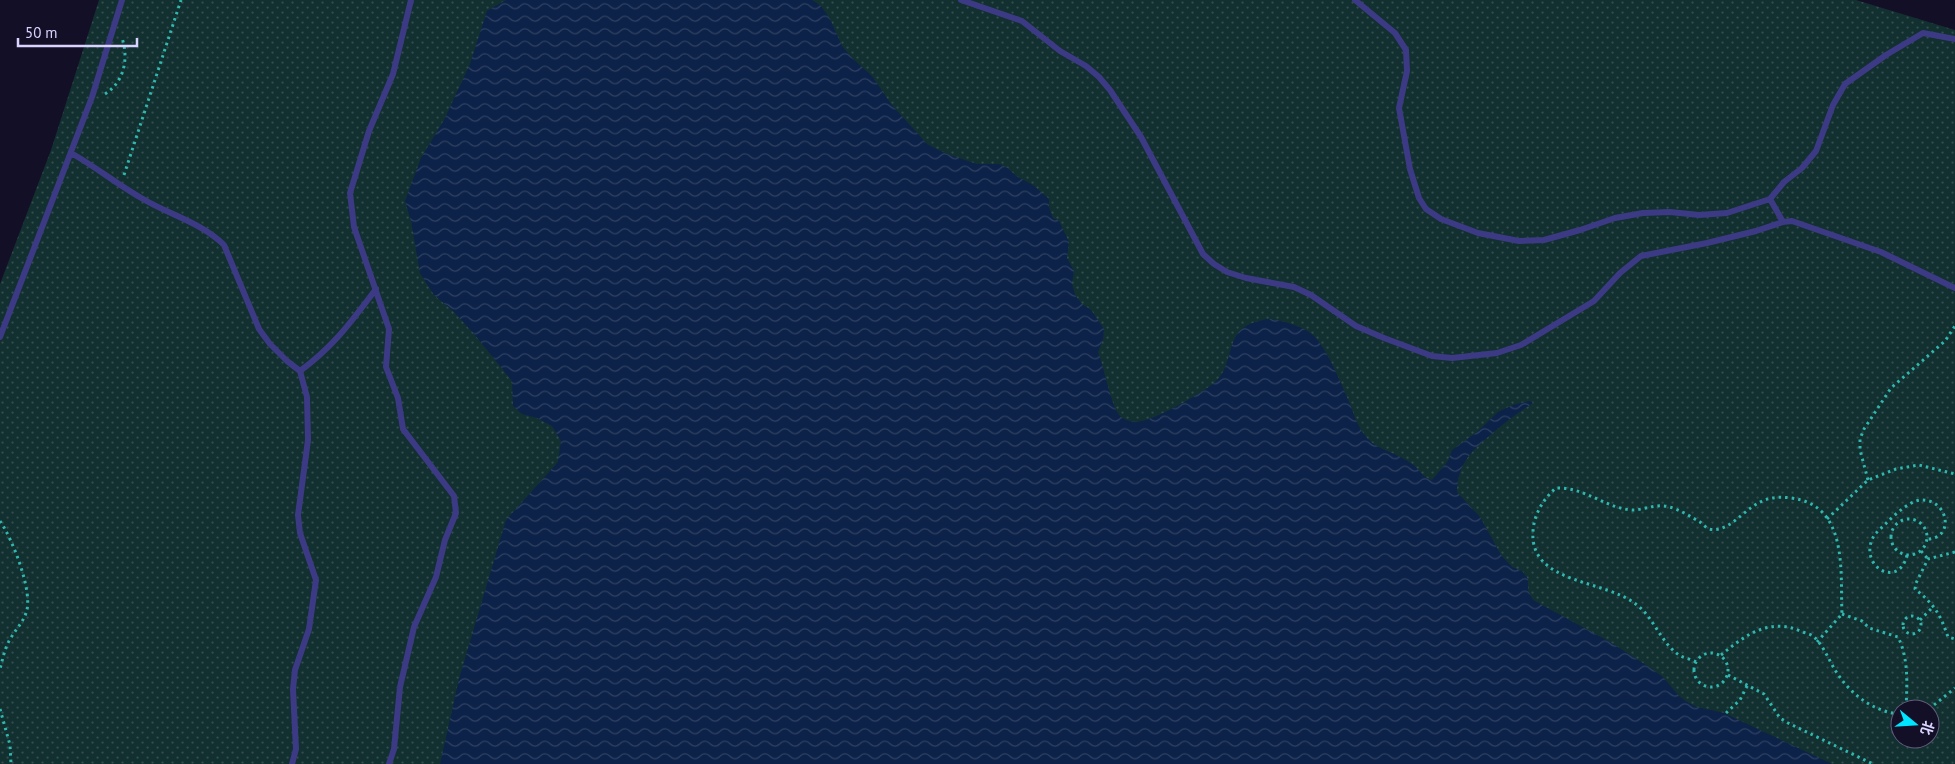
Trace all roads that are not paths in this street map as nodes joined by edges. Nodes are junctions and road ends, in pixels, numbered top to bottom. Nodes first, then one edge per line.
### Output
1 (122, 0) edge
2 (411, 0) edge
3 (961, 0) edge
4 (1355, 0) edge
5 (1955, 39) edge
6 (71, 153) junction
7 (1770, 199) junction
8 (1783, 222) junction
9 (1955, 288) edge
10 (376, 289) junction
11 (0, 337) edge
12 (300, 370) junction
13 (292, 764) edge
14 (389, 764) edge

1 - 6 lane
2 - 10 lane
3 - 8 lane
4 - 7 lane
5 - 7 lane
6 - 11 lane
6 - 12 lane
7 - 8 lane
8 - 9 lane
10 - 12 lane
10 - 14 lane
12 - 13 lane

